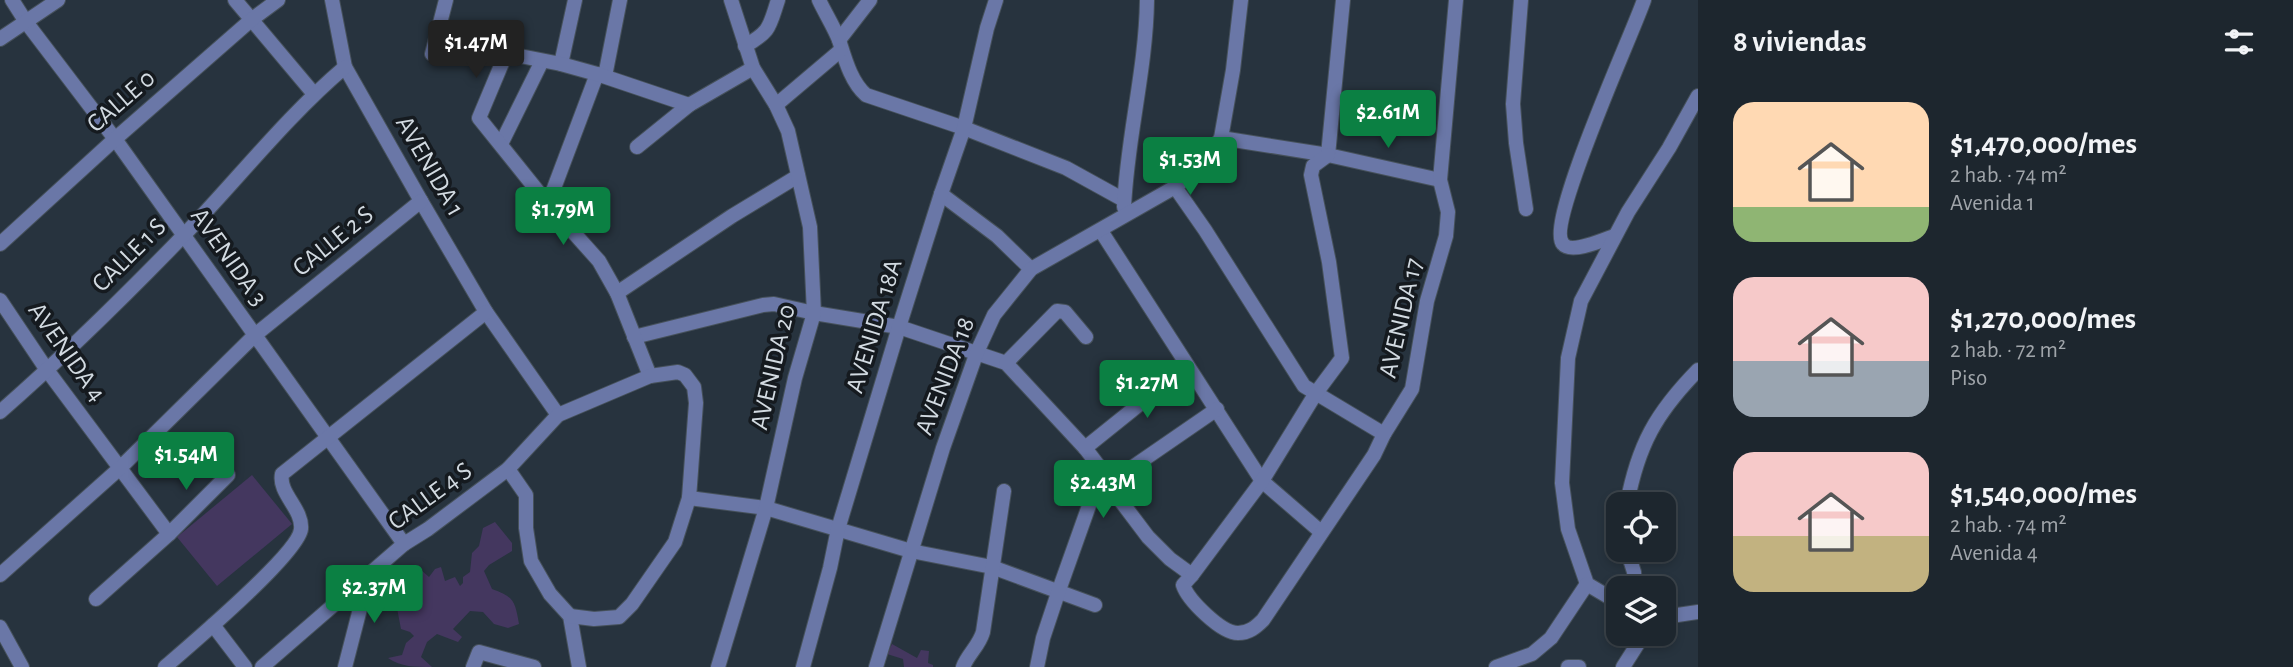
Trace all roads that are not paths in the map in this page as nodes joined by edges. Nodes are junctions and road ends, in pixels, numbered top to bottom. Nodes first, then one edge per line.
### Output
1 (12, 0) edge
2 (58, 0) edge
3 (235, 0) edge
4 (278, 0) edge
5 (332, 0) edge
6 (446, 0) edge
7 (575, 0) edge
8 (620, 0) edge
9 (732, 0) edge
10 (778, 0) edge
11 (819, 0) edge
12 (870, 0) edge
13 (996, 0) edge
14 (1147, 0) edge
15 (1241, 0) edge
16 (1343, 0) edge
17 (1456, 0) edge
18 (1521, 0) edge
19 (1644, 0) edge
20 (251, 20) junction
21 (26, 22) junction
22 (0, 38) edge
23 (840, 45) junction
24 (745, 46) junction
25 (432, 54) dead end
26 (542, 61) junction
27 (561, 64) junction
28 (345, 66) junction
29 (753, 68) junction
30 (601, 75) junction
31 (314, 94) junction
32 (1698, 96) edge
33 (689, 105) junction
34 (776, 105) junction
35 (964, 128) junction
36 (1221, 138) junction
37 (115, 139) junction
38 (500, 144) junction
39 (636, 146) dead end
40 (1328, 155) junction
41 (798, 176) junction
42 (1440, 180) junction
43 (1175, 187) junction
44 (941, 194) junction
45 (1124, 200) junction
46 (421, 201) junction
47 (548, 204) junction
48 (1526, 209) dead end
49 (1124, 215) junction
50 (1101, 231) junction
51 (184, 235) junction
52 (1614, 236) junction
53 (0, 244) edge
54 (1031, 269) junction
55 (617, 293) junction
56 (0, 300) edge
57 (486, 312) junction
58 (814, 313) junction
59 (899, 327) junction
60 (255, 335) junction
61 (634, 337) junction
62 (1086, 337) dead end
63 (977, 352) junction
64 (1006, 363) junction
65 (1187, 366) junction
66 (47, 370) junction
67 (1698, 370) edge
68 (650, 376) junction
69 (1316, 393) junction
70 (1217, 409) junction
71 (0, 412) edge
72 (558, 415) junction
73 (1384, 434) junction
74 (327, 437) junction
75 (1085, 448) junction
76 (120, 468) junction
77 (508, 469) junction
78 (228, 475) dead end
79 (1262, 481) junction
80 (1111, 482) junction
81 (1004, 491) dead end
82 (1630, 492) edge
83 (689, 498) junction
84 (766, 508) junction
85 (838, 529) junction
86 (1321, 533) junction
87 (169, 534) junction
88 (404, 544) junction
89 (911, 551) junction
90 (992, 567) junction
91 (369, 574) junction
92 (0, 575) edge
93 (1192, 575) junction
94 (1587, 584) junction
95 (1059, 590) junction
96 (1606, 595) edge
97 (96, 599) dead end
98 (1095, 605) dead end
99 (1698, 612) edge
100 (1676, 615) edge
101 (570, 616) junction
102 (213, 625) junction
103 (0, 627) edge
104 (1636, 646) edge
105 (22, 667) edge
106 (165, 667) edge
107 (245, 667) edge
108 (262, 667) edge
109 (345, 667) edge
110 (473, 667) edge
111 (534, 667) edge
112 (579, 667) edge
113 (718, 667) edge
114 (803, 667) edge
115 (876, 667) edge
116 (963, 667) edge
117 (1037, 667) edge
118 (1496, 667) edge
119 (1568, 667) edge
120 (1579, 667) edge
121 (1623, 667) edge

1 - 21 street, AVENIDA 3
2 - 21 street
3 - 20 street
4 - 20 street, CALLE 0
5 - 28 street, AVENIDA 1
6 - 25 street
7 - 27 street
8 - 30 street
9 - 24 street, AVENIDA 20
10 - 24 street
11 - 23 street
12 - 23 street
13 - 35 street, AVENIDA 18A
14 - 45 street
15 - 36 street, AVENIDA 18
16 - 40 street
17 - 42 street, AVENIDA 17
18 - 48 street
19 - 52 street
20 - 31 street
20 - 37 street, CALLE 0
21 - 22 street
21 - 37 street, AVENIDA 3
23 - 34 street
23 - 35 street
24 - 29 street, AVENIDA 20
26 - 27 street
26 - 38 street
26 - 38 street
27 - 30 street
28 - 31 street, CALLE 1 S
28 - 46 street, AVENIDA 1
29 - 33 street
29 - 34 street, AVENIDA 20
30 - 33 street
30 - 47 street
31 - 51 street, CALLE 1 S
32 - 52 street
33 - 39 street
34 - 41 street, AVENIDA 20
35 - 44 street, AVENIDA 18A
35 - 45 street
36 - 40 street
36 - 43 street, AVENIDA 18
37 - 51 street, AVENIDA 3
37 - 53 street, CALLE 0
38 - 47 street
40 - 42 street
40 - 69 street
41 - 55 street
41 - 58 street, AVENIDA 20
42 - 73 street, AVENIDA 17
43 - 49 street, AVENIDA 18
43 - 69 street
44 - 54 street
44 - 59 street, AVENIDA 18A
45 - 49 street
46 - 57 street, AVENIDA 1
46 - 60 street, CALLE 2 S
47 - 55 street
49 - 50 street, AVENIDA 18
50 - 54 street, AVENIDA 18
50 - 65 street
51 - 60 street, AVENIDA 3
51 - 66 street, CALLE 1 S
52 - 94 street
54 - 63 street, AVENIDA 18
55 - 61 street
56 - 66 street, AVENIDA 4
57 - 72 street, AVENIDA 1
57 - 74 street
58 - 59 street
58 - 61 street
58 - 84 street, AVENIDA 20
59 - 63 street
59 - 85 street, AVENIDA 18A
60 - 74 street, AVENIDA 3
60 - 76 street, CALLE 2 S
61 - 68 street
62 - 64 street
63 - 64 street
63 - 89 street, AVENIDA 18
64 - 75 street
65 - 70 street
65 - 75 street
66 - 71 street, CALLE 1 S
66 - 76 street, AVENIDA 4
67 - 82 street
68 - 72 street
68 - 83 street
69 - 73 street
69 - 79 street
70 - 79 street
70 - 80 street
72 - 77 street, CALLE 4 S
73 - 86 street, AVENIDA 17
74 - 88 street, AVENIDA 3
74 - 102 street
75 - 80 street
76 - 87 street, AVENIDA 4
76 - 92 street, CALLE 2 S
77 - 88 street, CALLE 4 S
77 - 101 street
78 - 87 street
79 - 86 street
79 - 93 street
80 - 93 street
80 - 95 street
81 - 90 street
83 - 84 street
83 - 101 street
84 - 85 street
84 - 113 street, AVENIDA 20
85 - 89 street
85 - 114 street, AVENIDA 18A
86 - 93 street, AVENIDA 17
87 - 97 street
88 - 91 street, CALLE 4 S
89 - 90 street
89 - 115 street, AVENIDA 18
90 - 95 street
90 - 116 street
91 - 108 street, CALLE 4 S
91 - 109 street
94 - 96 street
94 - 118 street
95 - 98 street
95 - 117 street
99 - 100 street
101 - 112 street
102 - 106 street
102 - 107 street
103 - 105 street
104 - 121 street
110 - 111 street
119 - 120 street

